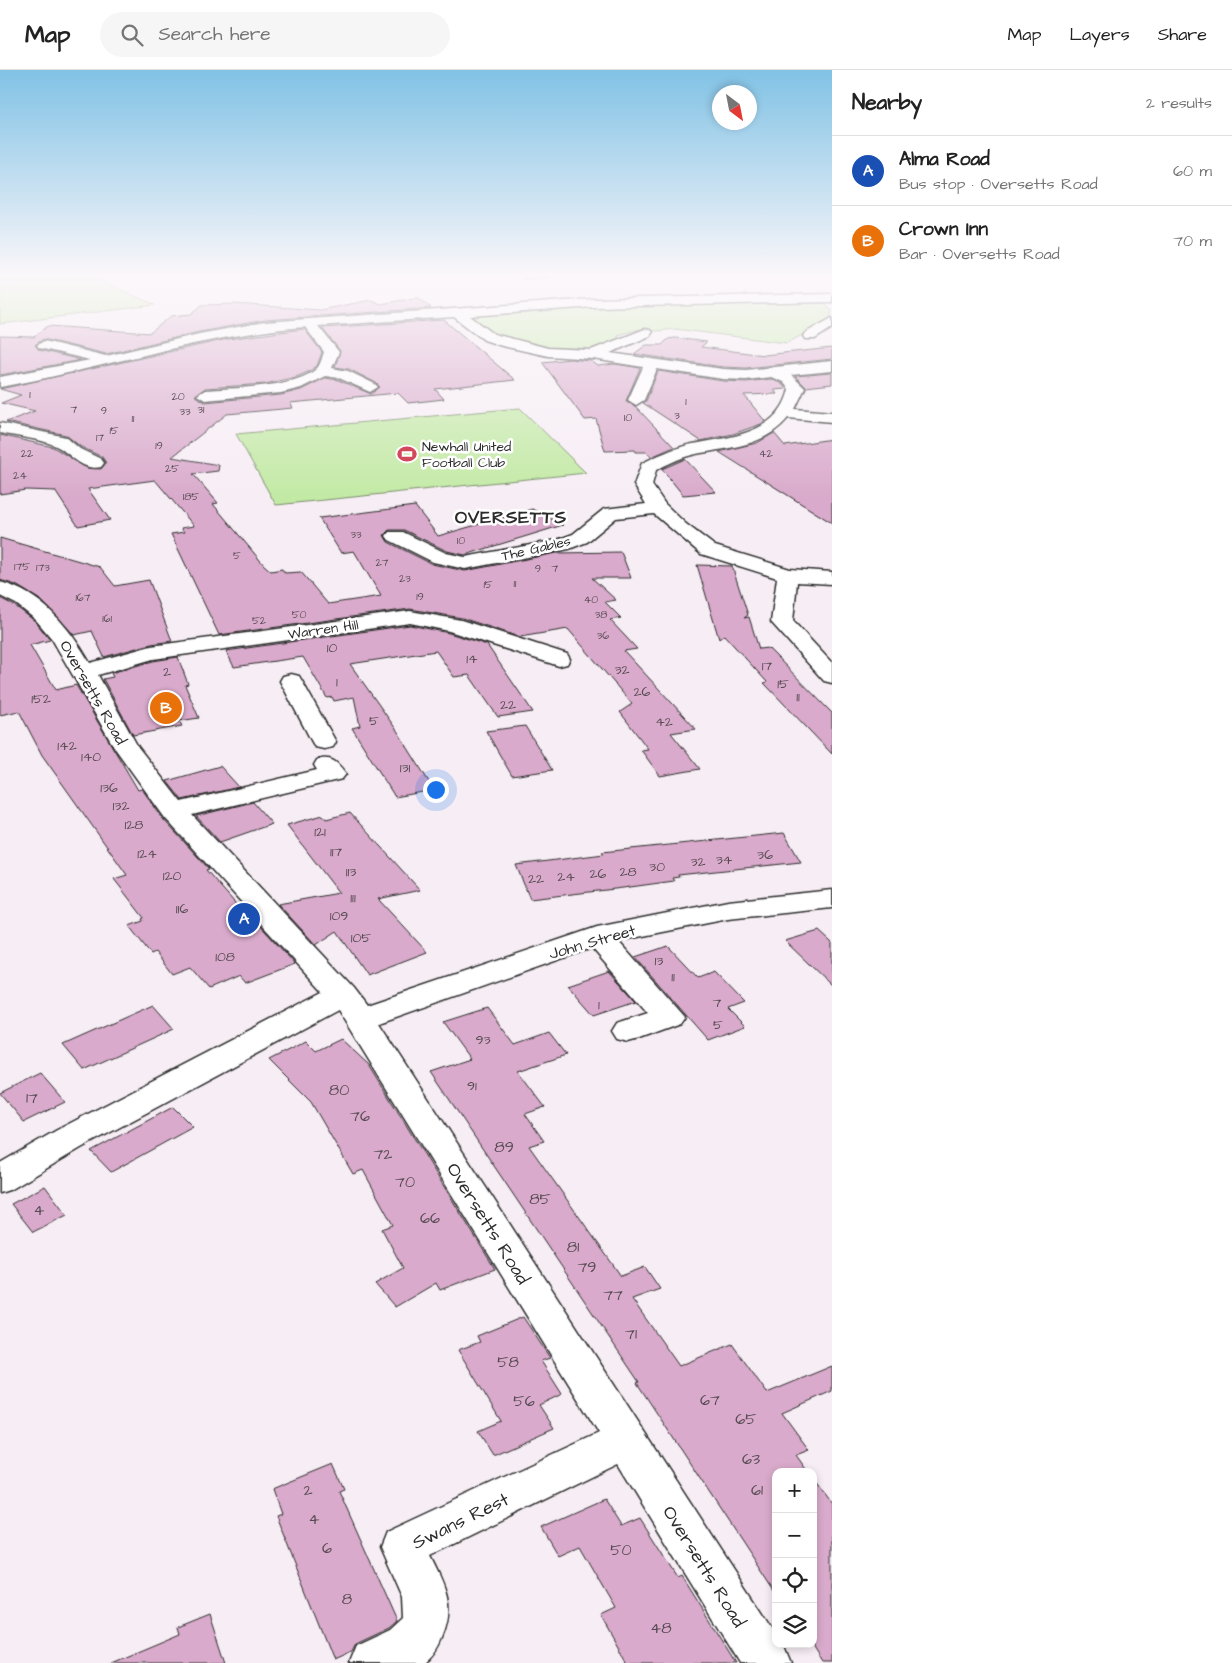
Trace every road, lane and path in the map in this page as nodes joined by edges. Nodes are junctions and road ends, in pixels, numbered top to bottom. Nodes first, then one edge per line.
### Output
1 (59, 348) edge
2 (164, 348) edge
3 (329, 348) edge
4 (529, 348) edge
5 (609, 348) edge
6 (593, 355) junction
7 (106, 362) junction
8 (651, 365) junction
9 (832, 366) edge
10 (323, 371) junction
11 (775, 373) junction
12 (0, 382) edge
13 (370, 387) dead end
14 (205, 394) dead end
15 (636, 400) dead end
16 (784, 413) junction
17 (832, 416) edge
18 (1, 428) edge
19 (95, 463) dead end
20 (658, 508) junction
21 (396, 536) dead end
22 (788, 575) junction
23 (832, 578) edge
24 (0, 588) edge
25 (559, 659) dead end
26 (84, 672) junction
27 (832, 676) edge
28 (291, 681) dead end
29 (174, 812) junction
30 (832, 899) edge
31 (597, 936) junction
32 (352, 1007) junction
33 (628, 1031) dead end
34 (0, 1180) edge
35 (626, 1440) junction
36 (373, 1663) edge
37 (767, 1663) edge

1 - 7 street
2 - 7 street
3 - 10 street
4 - 6 street
5 - 6 street
6 - 8 street
7 - 12 street
8 - 11 street
8 - 15 street
9 - 11 street
10 - 13 street
10 - 14 street
11 - 16 street
16 - 17 street
16 - 20 street
18 - 19 street
20 - 21 street, The Gables
20 - 22 street
22 - 23 street
22 - 27 street
24 - 26 street, Oversetts Road
25 - 26 street, Warren Hill
26 - 29 street, Oversetts Road
28 - 29 street
29 - 32 street, Oversetts Road
30 - 31 street, John Street
31 - 32 street, John Street
31 - 33 street
32 - 34 street, John Street
32 - 35 street, Oversetts Road
35 - 36 street, Swans Rest
35 - 37 street, Oversetts Road

